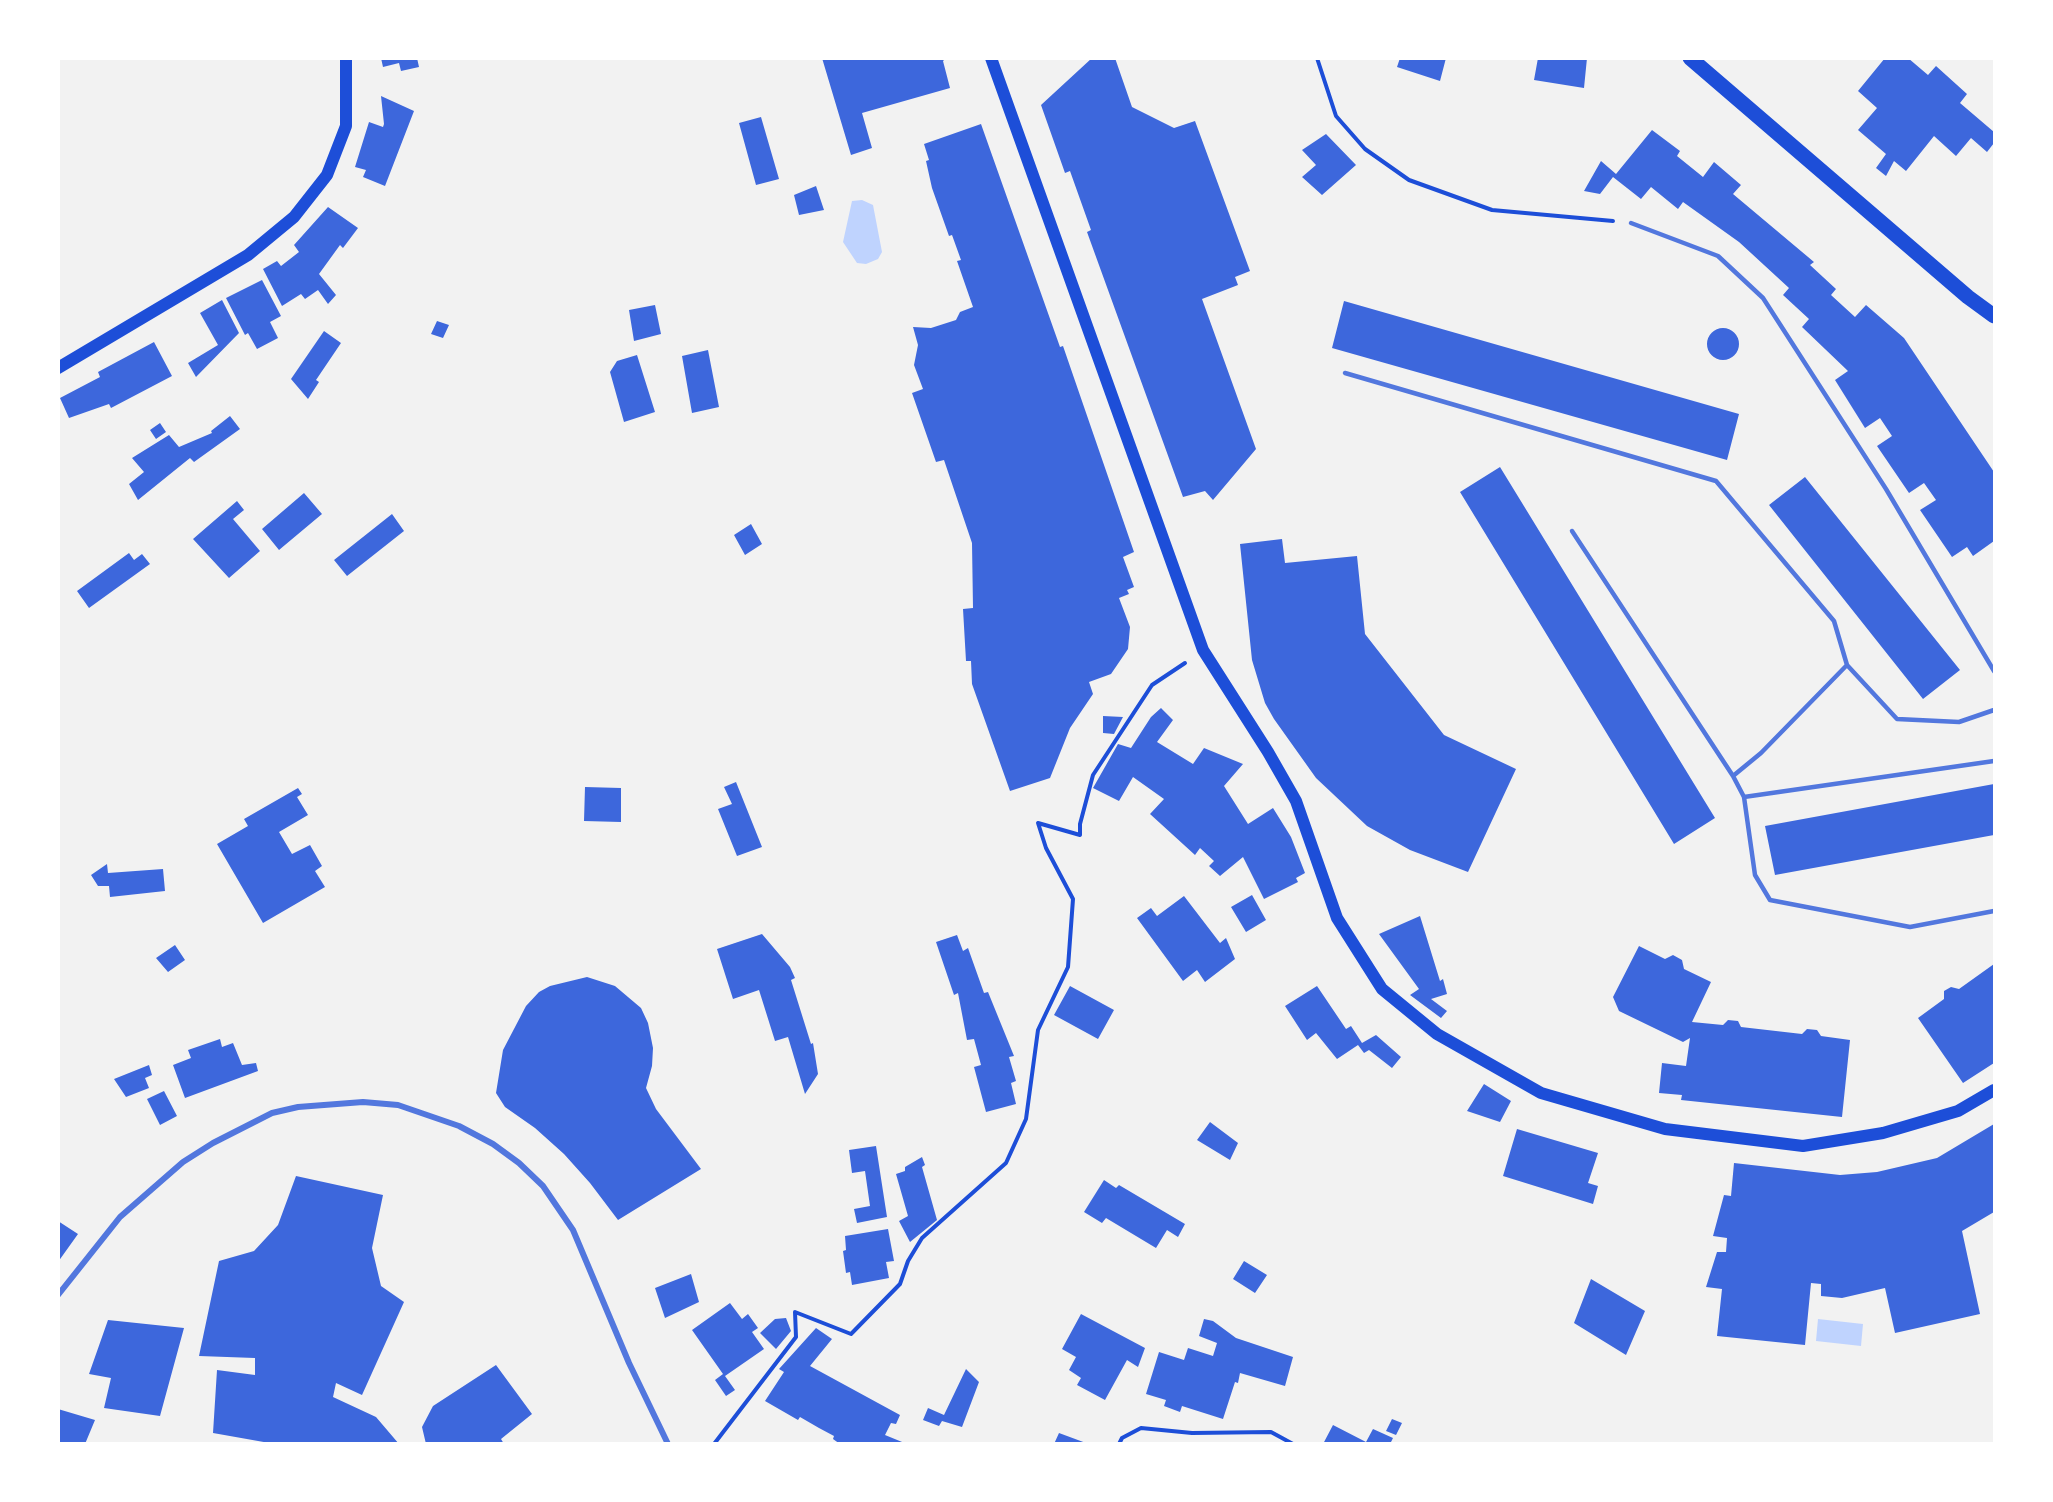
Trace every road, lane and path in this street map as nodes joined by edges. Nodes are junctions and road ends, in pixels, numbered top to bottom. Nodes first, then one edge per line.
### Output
1 (346, 58) edge
2 (991, 58) edge
3 (1317, 58) edge
4 (1690, 58) edge
5 (1631, 223) joint
6 (1995, 316) edge
7 (58, 368) edge
8 (1345, 373) dead end
9 (1572, 531) dead end
10 (1203, 650) junction
11 (1847, 665) junction
12 (1995, 671) edge
13 (1995, 710) edge
14 (1995, 761) edge
15 (1733, 776) junction
16 (1744, 797) junction
17 (1995, 911) edge
18 (1995, 1090) edge
19 (58, 1295) edge
20 (668, 1443) edge
21 (714, 1443) edge
22 (1119, 1443) edge
23 (1293, 1443) edge

1 - 7 main road
2 - 10 main road
3 - 5 path
4 - 6 main road
5 - 12 lane
8 - 11 lane
9 - 15 lane
10 - 18 main road
10 - 21 path
11 - 13 lane
11 - 15 lane
14 - 16 lane
15 - 16 lane
16 - 17 lane
19 - 20 street
22 - 23 path

